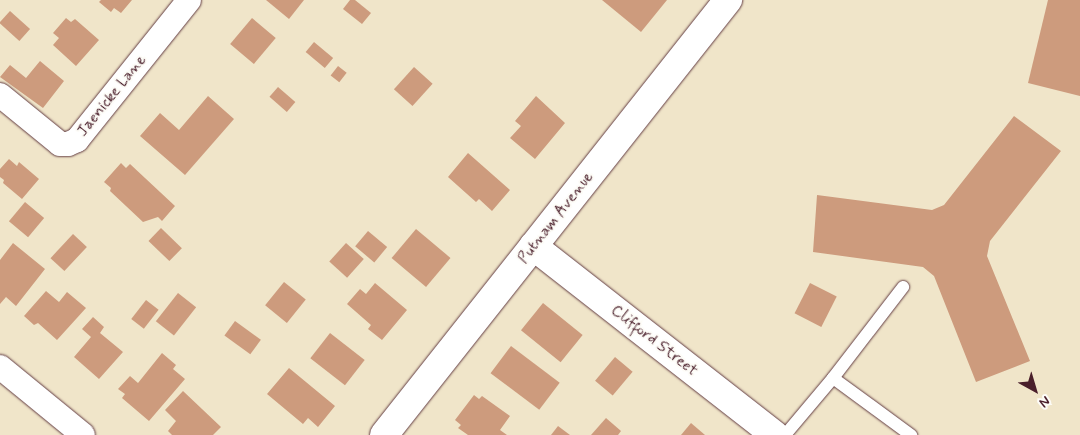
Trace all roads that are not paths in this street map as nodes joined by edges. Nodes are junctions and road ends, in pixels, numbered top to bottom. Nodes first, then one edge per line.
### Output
1 (189, 0) edge
2 (727, 0) edge
3 (0, 94) edge
4 (534, 246) junction
5 (903, 287) dead end
6 (0, 367) edge
7 (834, 378) junction
8 (83, 435) edge
9 (384, 435) edge
10 (774, 435) edge
11 (785, 435) edge
12 (911, 435) edge

1 - 3 street, Jaenicke Lane
2 - 4 main road, Putnam Avenue
4 - 9 main road, Putnam Avenue
4 - 10 main road, Clifford Street
5 - 7 lane
6 - 8 street
7 - 11 lane
7 - 12 lane

